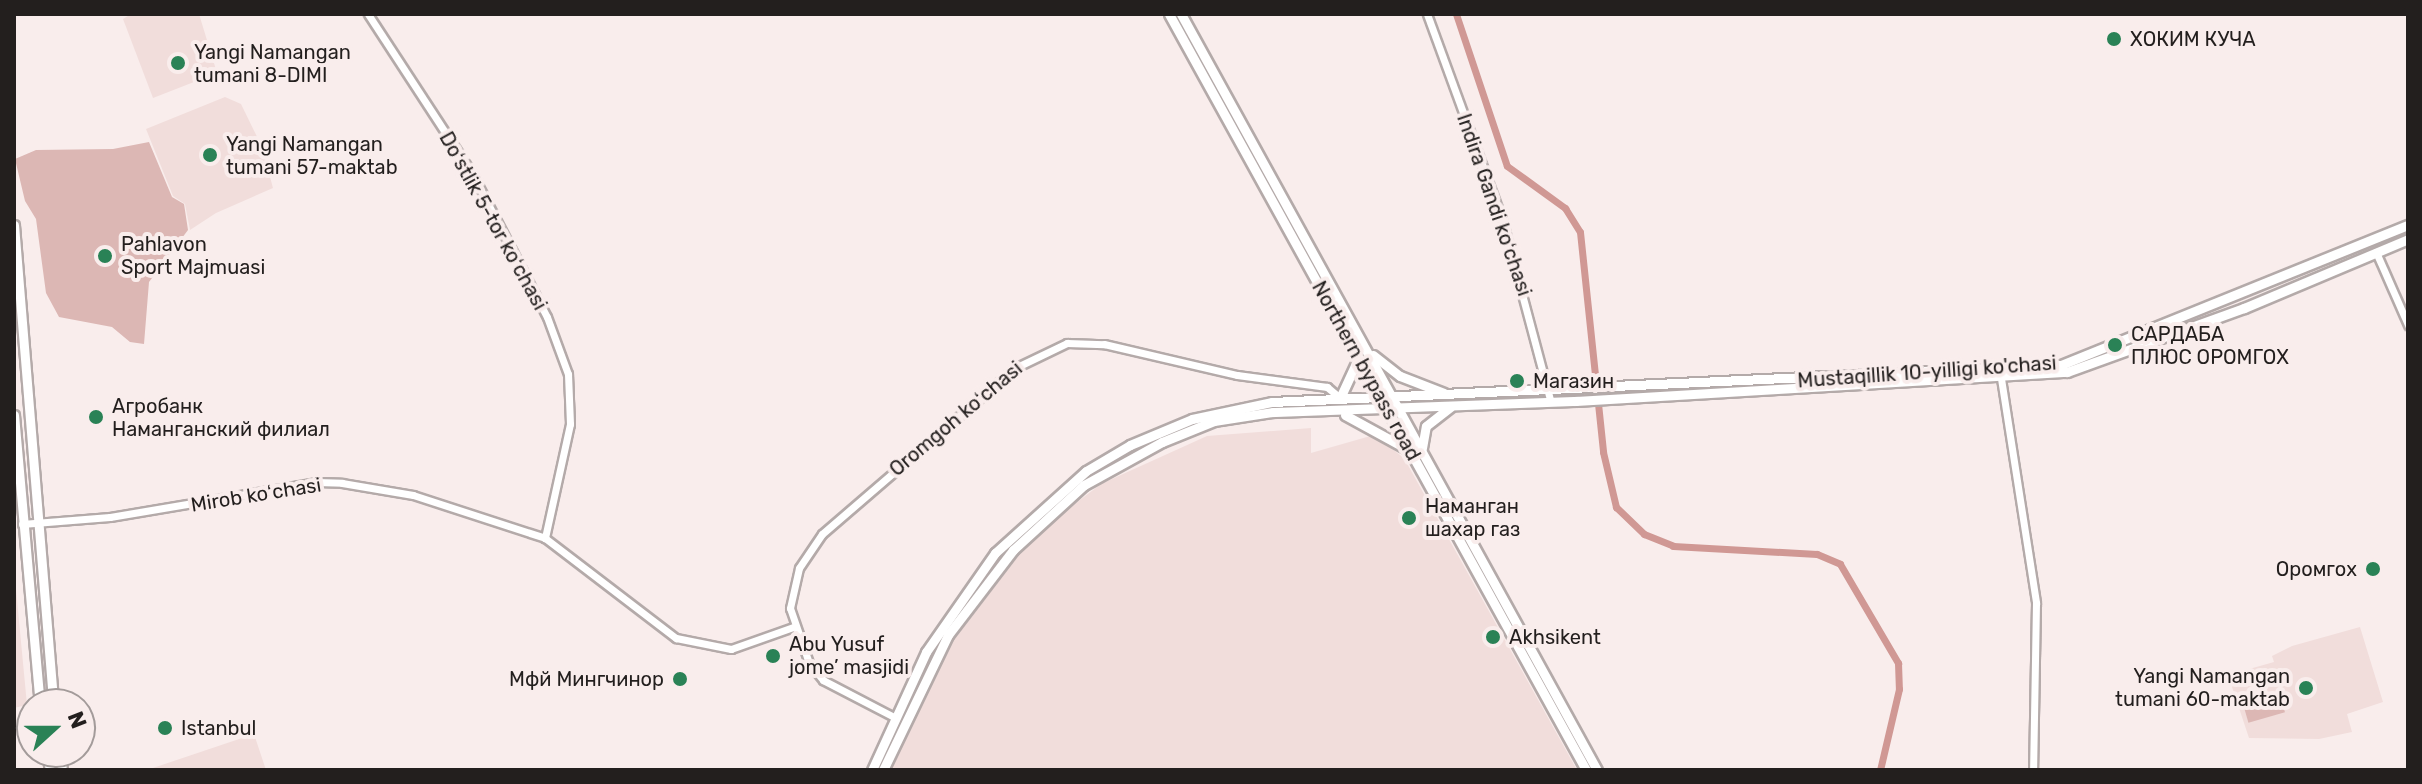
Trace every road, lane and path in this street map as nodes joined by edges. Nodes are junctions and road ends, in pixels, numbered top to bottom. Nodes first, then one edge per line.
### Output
1 (368, 14) edge
2 (1169, 14) edge
3 (1181, 14) edge
4 (1427, 14) edge
5 (1259, 168) junction
6 (14, 225) edge
7 (2408, 225) edge
8 (2408, 239) edge
9 (2376, 252) junction
10 (2408, 325) edge
11 (19, 334) edge
12 (1368, 351) junction
13 (1358, 359) junction
14 (2000, 374) junction
15 (1549, 396) junction
16 (1380, 397) junction
17 (1394, 397) junction
18 (1340, 398) junction
19 (1453, 400) junction
20 (1297, 406) junction
21 (1401, 408) junction
22 (1387, 410) junction
23 (1342, 413) junction
24 (14, 415) edge
25 (1417, 452) junction
26 (16, 468) edge
27 (36, 523) junction
28 (22, 524) junction
29 (545, 538) junction
30 (793, 627) junction
31 (38, 688) edge
32 (51, 688) edge
33 (894, 717) junction
34 (872, 770) edge
35 (883, 770) edge
36 (1586, 770) edge
37 (1597, 770) edge
38 (2033, 770) edge

1 - 29 street, Doʻstlik 5-tor koʻchasi
2 - 5 main road, Northern bypass road
3 - 5 main road, Northern bypass road
4 - 15 street, Indira Gandi koʻchasi
5 - 12 main road, Northern bypass road
5 - 13 main road, Northern bypass road
6 - 11 main road
7 - 14 main road, Mustaqillik 10-yilligi ko'chasi
8 - 9 main road, Mustaqillik 10-yilligi ko'chasi
9 - 10 street
9 - 14 main road, Mustaqillik 10-yilligi ko'chasi
11 - 27 main road
12 - 17 main road, Northern bypass road
12 - 19 main road
13 - 16 main road, Northern bypass road
13 - 18 main road
14 - 15 main road, Mustaqillik 10-yilligi ko'chasi
14 - 38 street
15 - 19 main road, Mustaqillik 10-yilligi ko'chasi
16 - 17 main road
16 - 18 main road
16 - 22 main road, Northern bypass road
17 - 19 main road
17 - 21 main road, Northern bypass road
18 - 20 main road
18 - 30 street, Oromgoh koʻchasi
19 - 21 main road
19 - 25 main road
20 - 23 main road
20 - 33 main road
20 - 35 main road
21 - 22 main road
21 - 25 main road, Northern bypass road
22 - 23 main road
22 - 25 main road, Northern bypass road
23 - 25 main road
24 - 26 main road
25 - 36 main road, Northern bypass road
25 - 37 main road, Northern bypass road
26 - 28 main road
27 - 28 street, Mirob koʻchasi
27 - 29 street, Mirob koʻchasi
27 - 32 main road
28 - 31 main road
29 - 30 street, Mirob koʻchasi
30 - 33 street
33 - 34 main road

